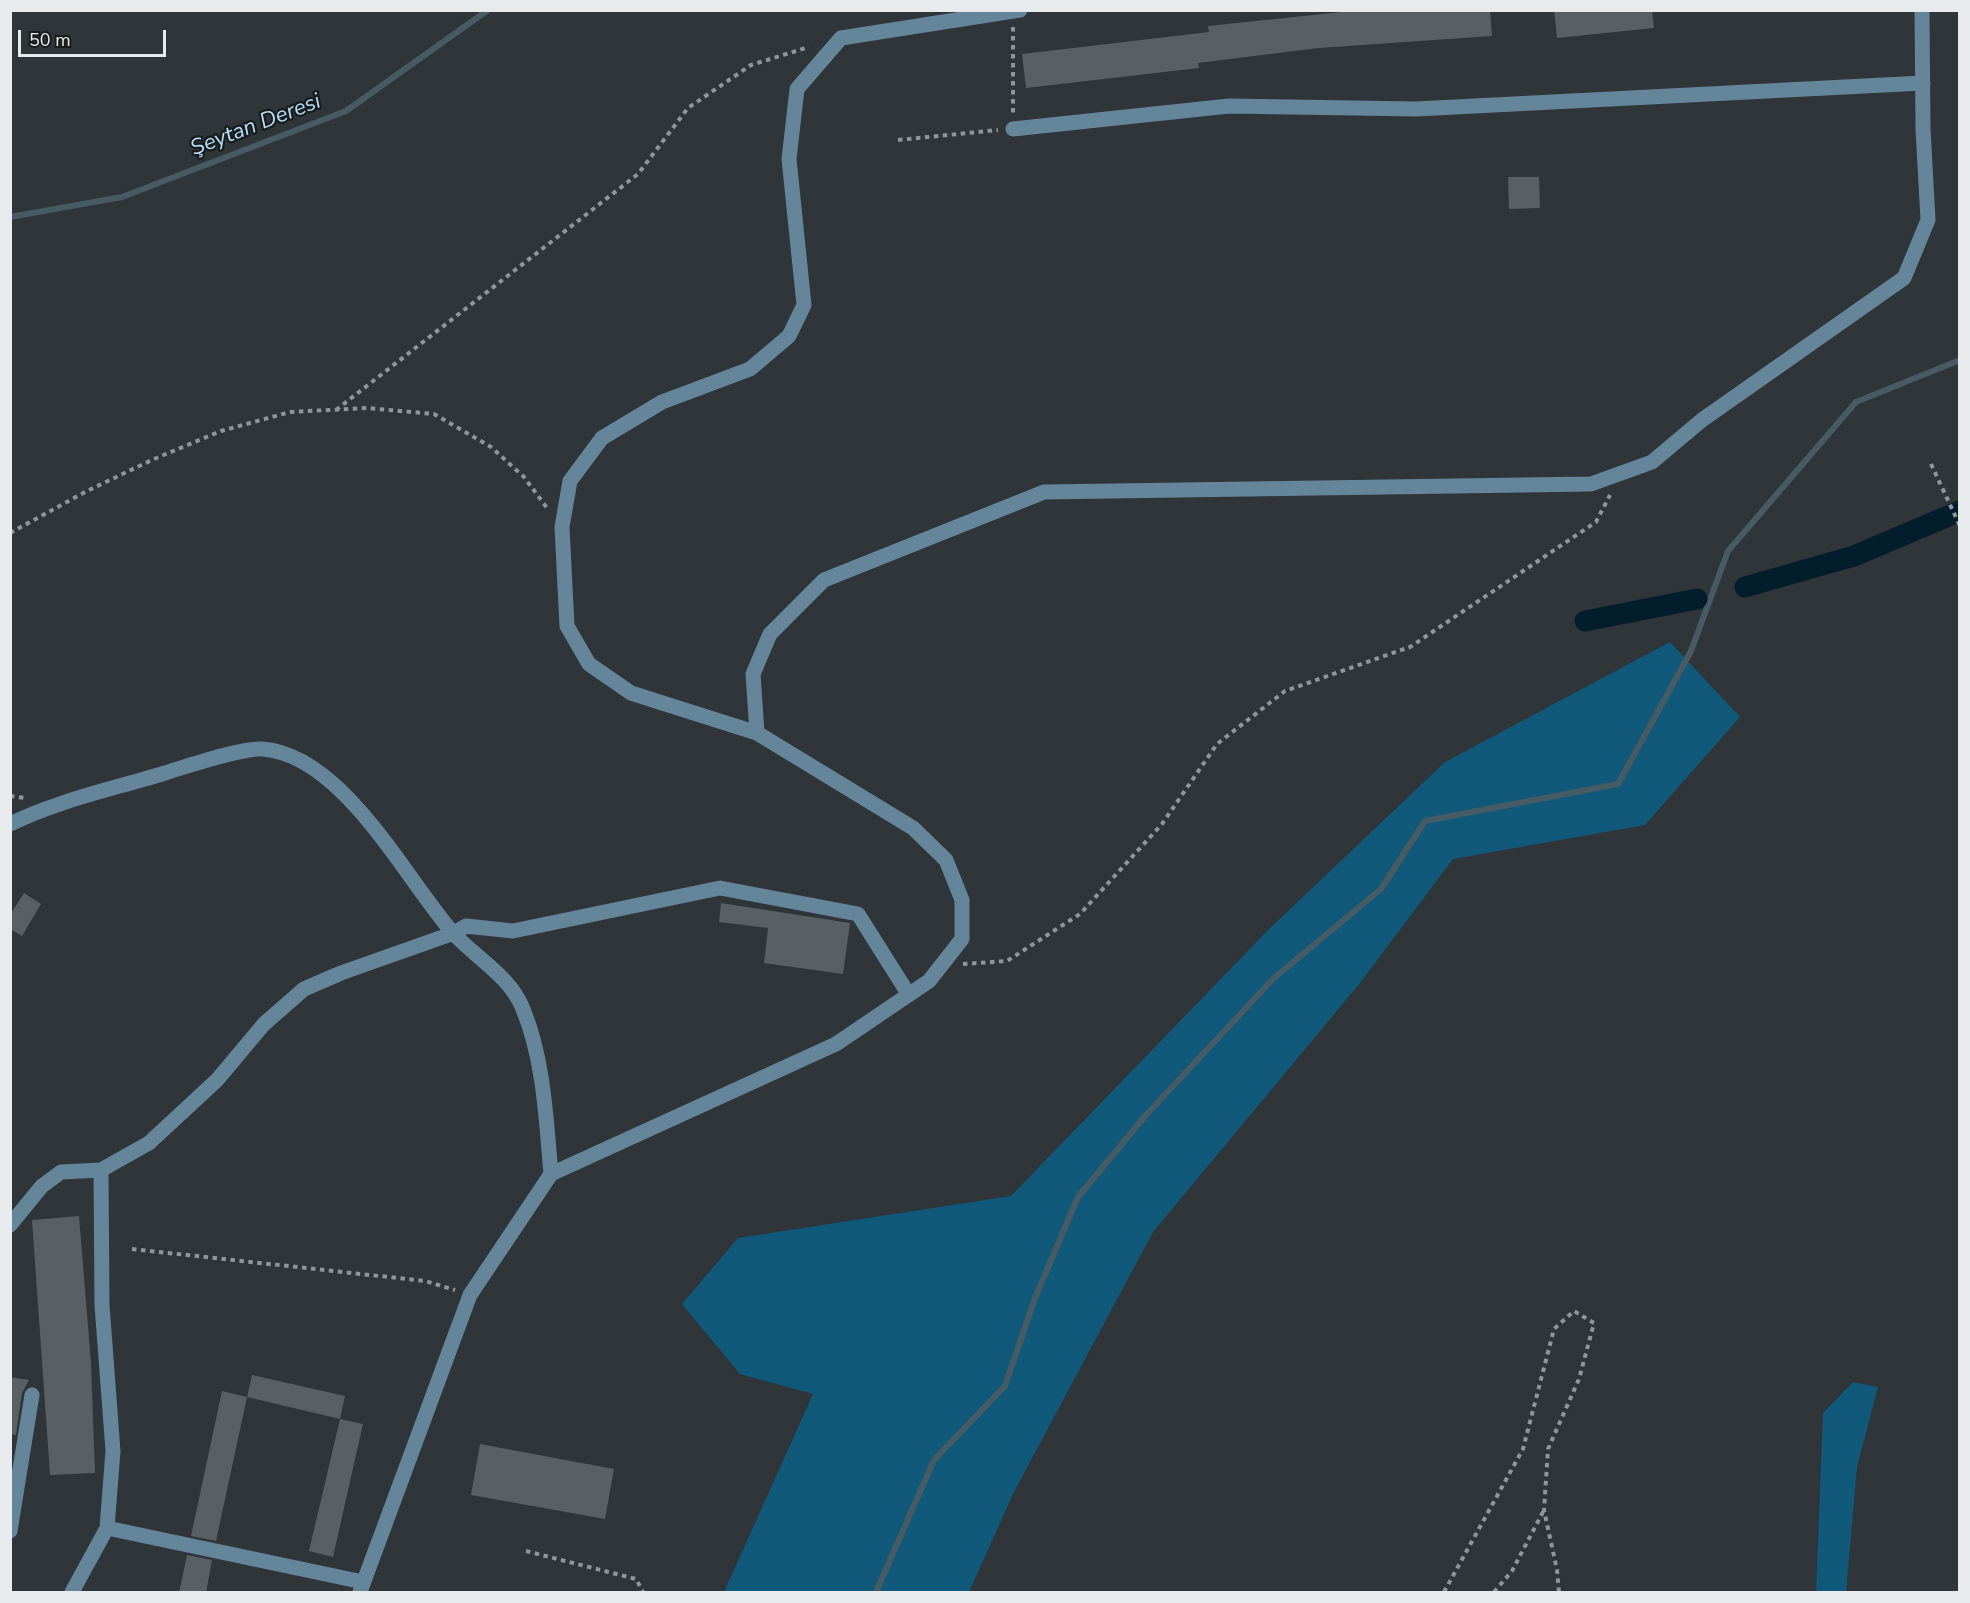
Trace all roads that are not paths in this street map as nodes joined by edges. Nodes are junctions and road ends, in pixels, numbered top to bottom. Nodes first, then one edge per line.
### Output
1 (1922, 10) edge
2 (1016, 11) edge
3 (1923, 83) junction
4 (1013, 129) road end
5 (757, 733) junction
6 (10, 824) edge
7 (454, 933) junction
8 (909, 995) junction
9 (101, 1170) junction
10 (551, 1174) junction
11 (10, 1225) edge
12 (32, 1395) dead end
13 (107, 1528) junction
14 (10, 1531) edge
15 (362, 1587) edge
16 (72, 1593) edge

1 - 3 street
2 - 5 street
3 - 4 street
3 - 5 street
5 - 8 street
6 - 7 street
7 - 8 street
7 - 9 street
7 - 10 street
8 - 10 street
9 - 11 street
9 - 13 street
10 - 15 street
12 - 14 street
13 - 15 street
13 - 16 street

